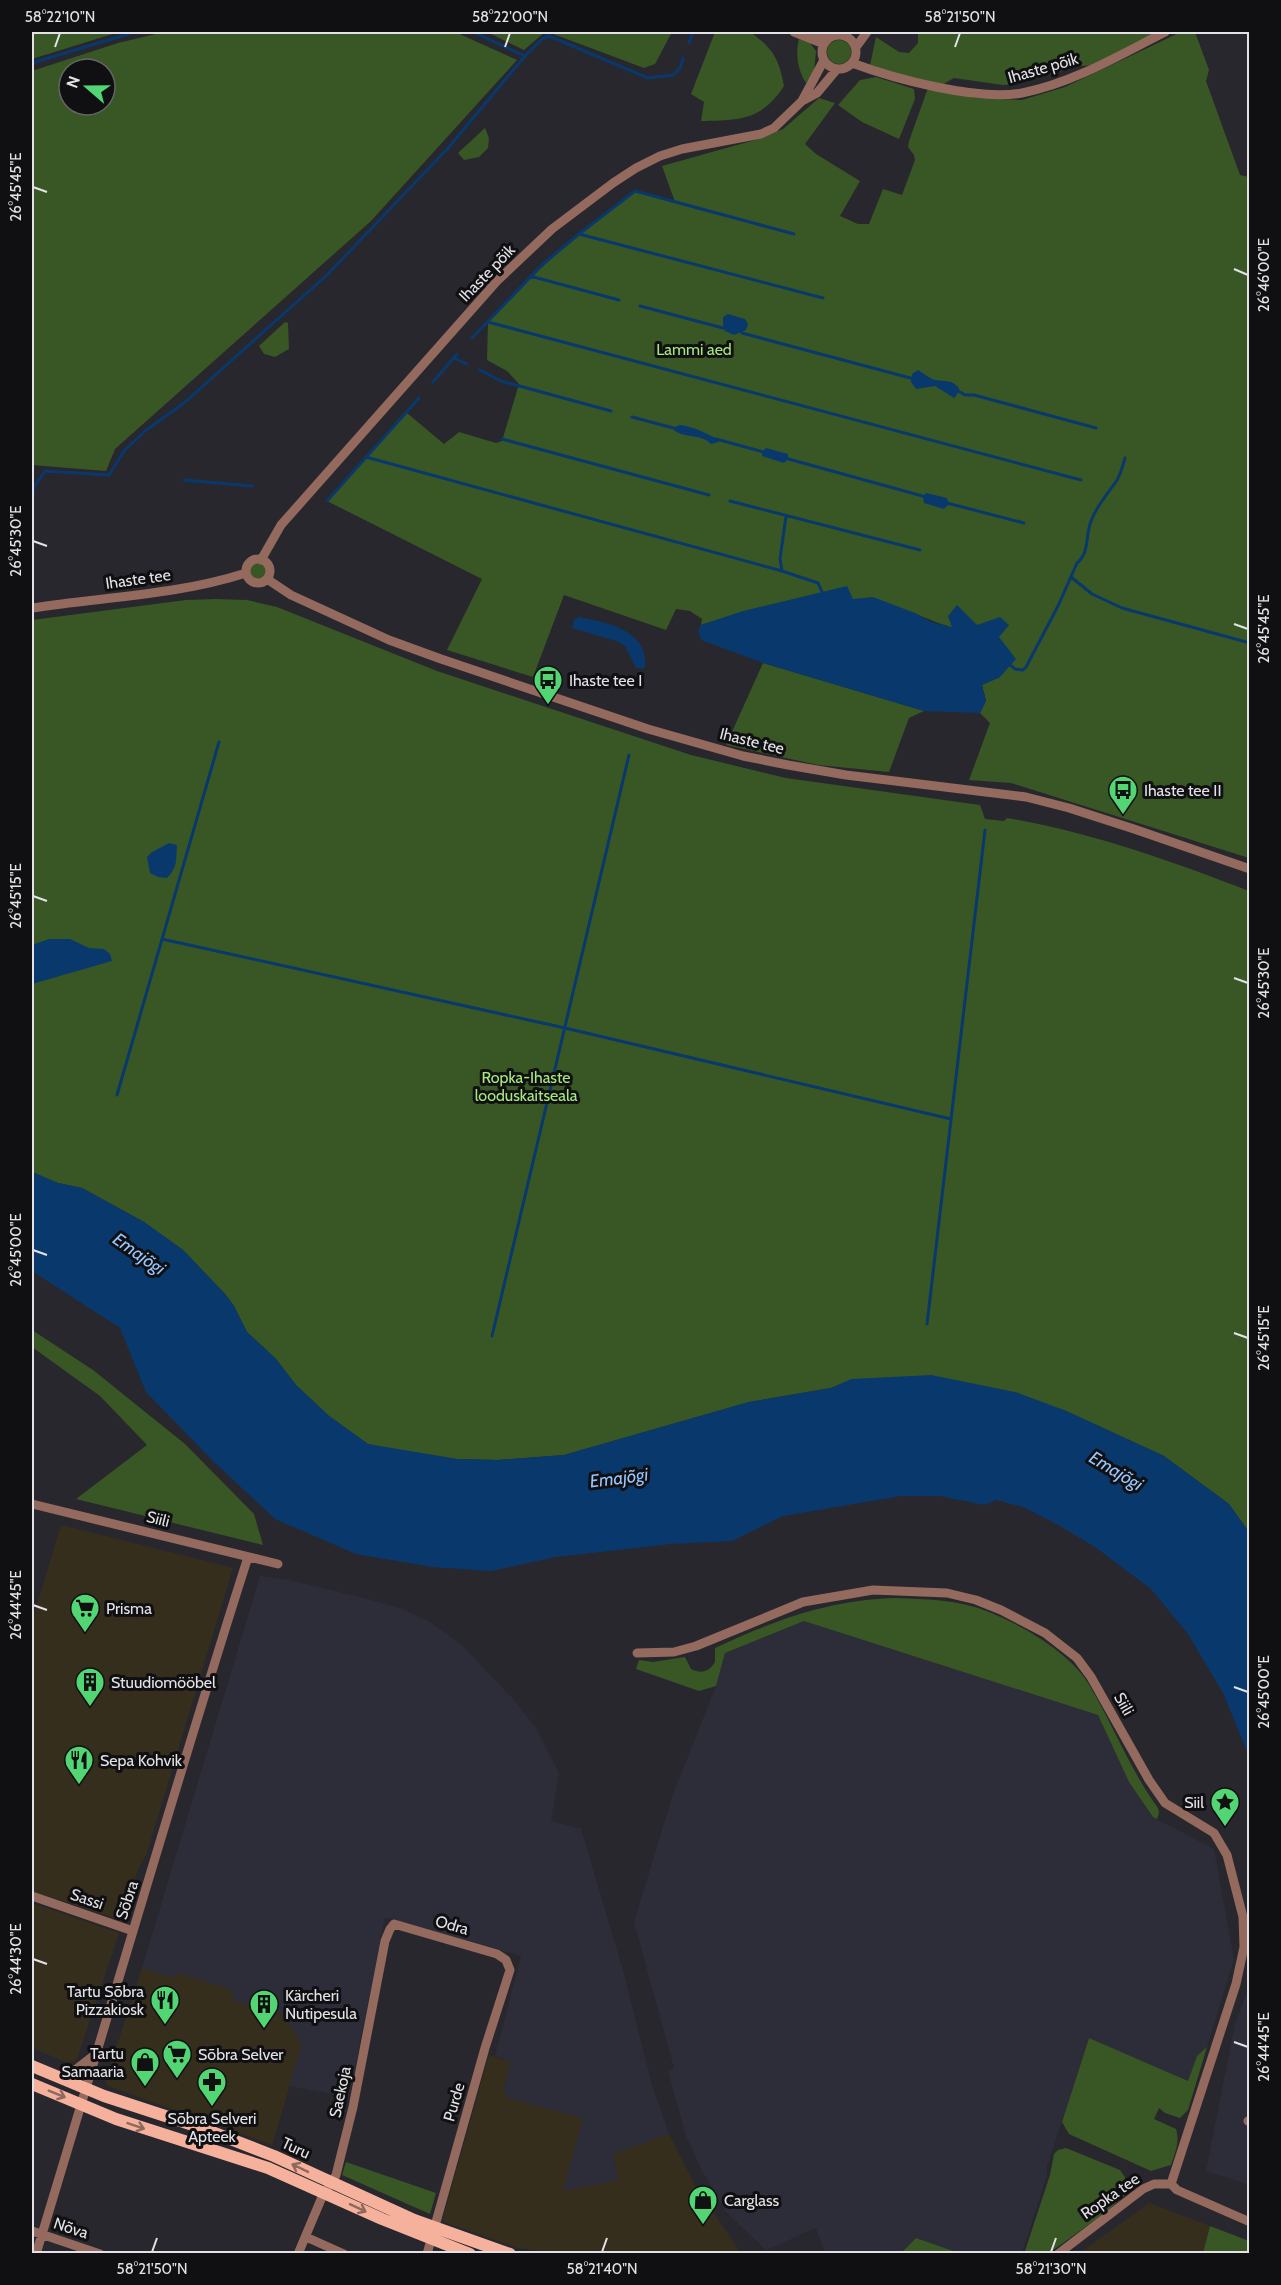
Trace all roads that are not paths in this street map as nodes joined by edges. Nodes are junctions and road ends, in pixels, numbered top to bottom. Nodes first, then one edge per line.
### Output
1 (794, 32) edge
2 (814, 32) edge
3 (867, 32) edge
4 (1165, 32) edge
5 (850, 34) edge
6 (832, 36) junction
7 (824, 44) junction
8 (855, 47) junction
9 (824, 60) junction
10 (852, 63) junction
11 (837, 69) junction
12 (802, 101) junction
13 (261, 560) junction
14 (246, 573) junction
15 (267, 579) junction
16 (32, 608) edge
17 (1250, 869) edge
18 (32, 1504) edge
19 (248, 1557) junction
20 (278, 1564) dead end
21 (637, 1653) dead end
22 (32, 1896) edge
23 (390, 1929) joint
24 (133, 1931) junction
25 (506, 1960) joint
26 (97, 2053) junction
27 (32, 2066) edge
28 (57, 2076) junction
29 (32, 2084) edge
30 (87, 2089) junction
31 (81, 2105) junction
32 (1171, 2184) junction
33 (328, 2188) junction
34 (1250, 2222) edge
35 (32, 2231) edge
36 (42, 2234) junction
37 (433, 2234) junction
38 (306, 2237) junction
39 (36, 2253) edge
40 (100, 2253) edge
41 (298, 2253) edge
42 (344, 2253) edge
43 (427, 2253) edge
44 (470, 2253) edge
45 (510, 2253) edge
46 (1058, 2253) edge

1 - 7 street
2 - 6 street
3 - 8 street
4 - 10 street, Ihaste põik
5 - 6 street
5 - 8 street
6 - 7 street
7 - 9 street
8 - 10 street
9 - 11 street
9 - 12 street, Ihaste põik
10 - 11 street
11 - 12 street, Ihaste põik
12 - 13 street, Ihaste põik
13 - 14 street
13 - 15 street
14 - 15 street
14 - 16 street, Ihaste tee
15 - 17 street, Ihaste tee
18 - 19 street, Siili
19 - 20 street, Siili
19 - 24 street, Sõbra
21 - 32 street, Siili
22 - 24 street, Sassi
23 - 25 street, Odra
23 - 33 street, Saekoja
24 - 26 street, Sõbra
25 - 37 street, Purde
26 - 28 street
26 - 30 street, Sõbra
27 - 28 main road, Turu
28 - 30 main road, Turu
29 -> 31 main road, Turu
30 - 31 street, Sõbra
33 -> 30 main road, Turu
31 -> 33 main road, Turu
31 - 36 street, Sõbra
32 - 34 street
32 - 46 street, Ropka tee
33 - 37 main road, Turu
33 - 38 street, Saekoja
35 - 36 street, Nõva
36 - 39 street, Sõbra
36 - 40 street, Nõva
37 - 43 street, Purde
37 - 44 main road, Turu
37 - 45 main road, Turu
38 - 41 street, Saekoja
38 - 42 street

